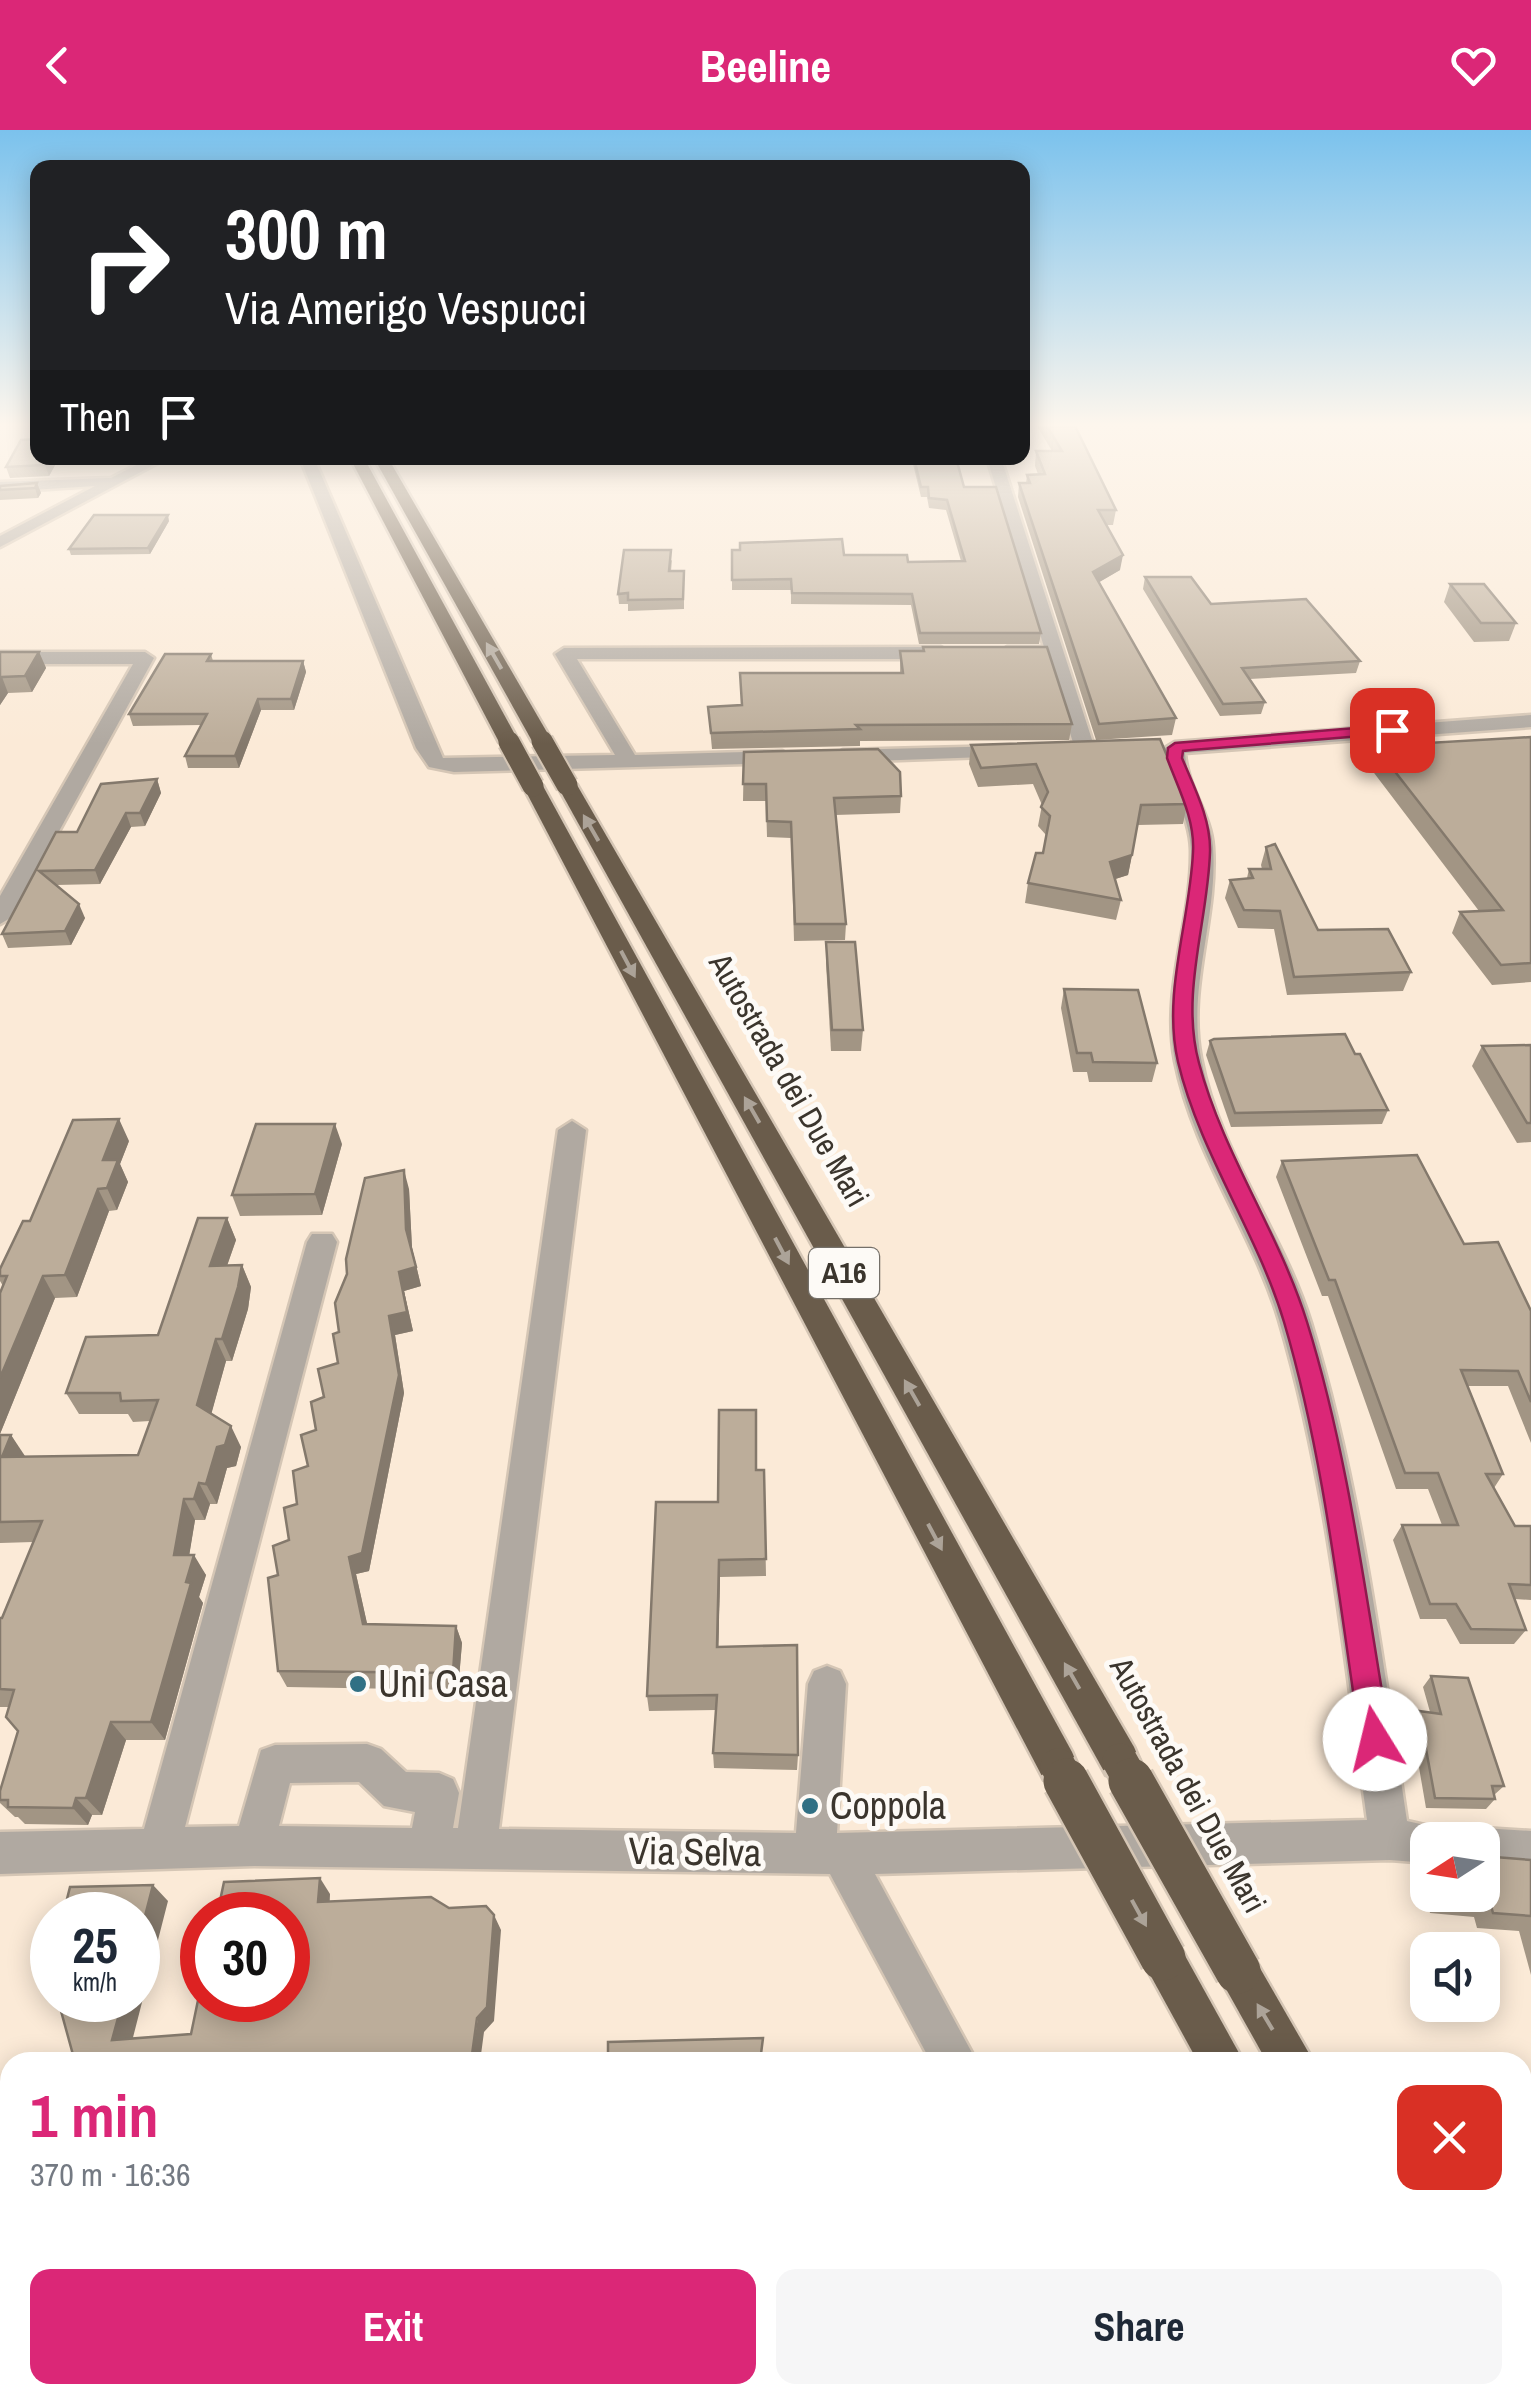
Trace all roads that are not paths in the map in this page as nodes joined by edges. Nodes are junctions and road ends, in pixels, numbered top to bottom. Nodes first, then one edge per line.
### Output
1 (337, 532) edge
2 (397, 532) edge
3 (423, 532) edge
4 (1018, 532) edge
5 (1057, 653) junction
6 (0, 658) edge
7 (1531, 721) edge
8 (1085, 750) edge
9 (1028, 751) edge
10 (627, 760) junction
11 (0, 917) edge
12 (572, 1130) dead end
13 (322, 1242) dead end
14 (827, 1684) dead end
15 (1409, 1841) edge
16 (254, 1846) junction
17 (159, 1848) junction
18 (429, 1848) junction
19 (476, 1848) junction
20 (1500, 1849) edge
21 (1531, 1852) edge
22 (0, 1853) edge
23 (828, 1854) junction
24 (949, 2052) edge
25 (1216, 2052) edge
26 (1286, 2052) edge

1 - 10 street
2 -> 25 highway, A16, bridge
26 -> 3 highway, Autostrada dei Due Mari / A16, bridge
4 - 5 street
5 - 8 street
5 - 10 street
6 - 11 street
7 - 15 street
9 - 10 street
12 - 19 street
13 - 17 street
14 - 23 street
15 - 23 street, Via Selva
16 - 17 street, Via Selva
16 - 18 street, Via Selva
16 - 18 street
17 - 22 street, Via Selva
18 - 19 street, Via Selva
19 - 23 street, Via Selva
20 - 21 street
23 - 24 street

